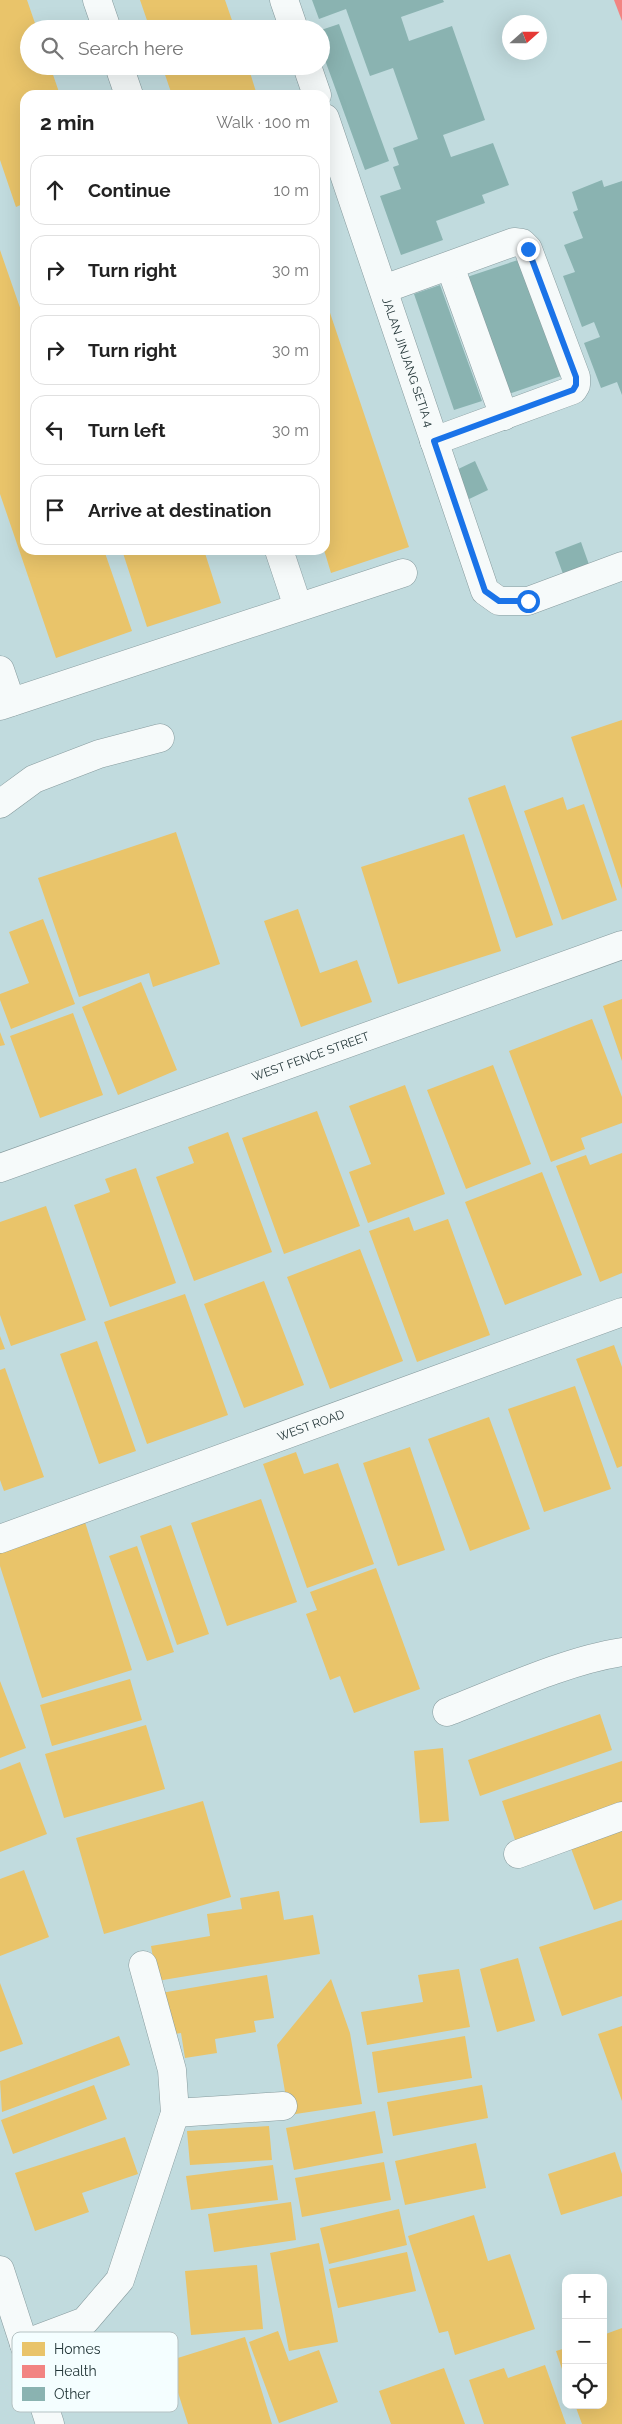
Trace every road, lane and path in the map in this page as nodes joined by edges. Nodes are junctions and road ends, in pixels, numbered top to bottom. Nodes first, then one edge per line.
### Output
1 (97, 0) edge
2 (284, 0) edge
3 (104, 20) edge
4 (291, 20) edge
5 (122, 75) edge
6 (310, 75) edge
7 (127, 90) edge
8 (315, 90) edge
9 (330, 132) edge
10 (450, 266) junction
11 (384, 289) junction
12 (504, 416) junction
13 (434, 441) junction
14 (281, 555) edge
15 (622, 566) edge
16 (403, 573) dead end
17 (298, 607) junction
18 (0, 670) edge
19 (5, 704) edge
20 (160, 738) dead end
21 (0, 804) edge
22 (622, 945) edge
23 (0, 1168) edge
24 (622, 1312) edge
25 (0, 1539) edge
26 (622, 1652) edge
27 (447, 1712) dead end
28 (622, 1816) edge
29 (518, 1854) dead end
30 (143, 1965) dead end
31 (283, 2106) dead end
32 (175, 2113) junction
33 (1, 2273) edge
34 (20, 2332) edge
35 (56, 2332) edge
36 (46, 2412) edge
37 (50, 2424) edge

1 - 3 street
2 - 4 street
5 - 7 street
6 - 8 street
9 - 11 street, JALAN JINJANG SETIA 4
10 - 11 street
10 - 12 street
10 - 12 street
11 - 13 street, JALAN JINJANG SETIA 4
12 - 13 street
13 - 15 street, JALAN JINJANG SETIA 4
14 - 17 street
16 - 17 street
17 - 19 street
18 - 19 street
20 - 21 street
22 - 23 street, WEST FENCE STREET
24 - 25 street, WEST ROAD
26 - 27 street
28 - 29 street
30 - 32 street
31 - 32 street
32 - 35 street
33 - 34 street
36 - 37 street

